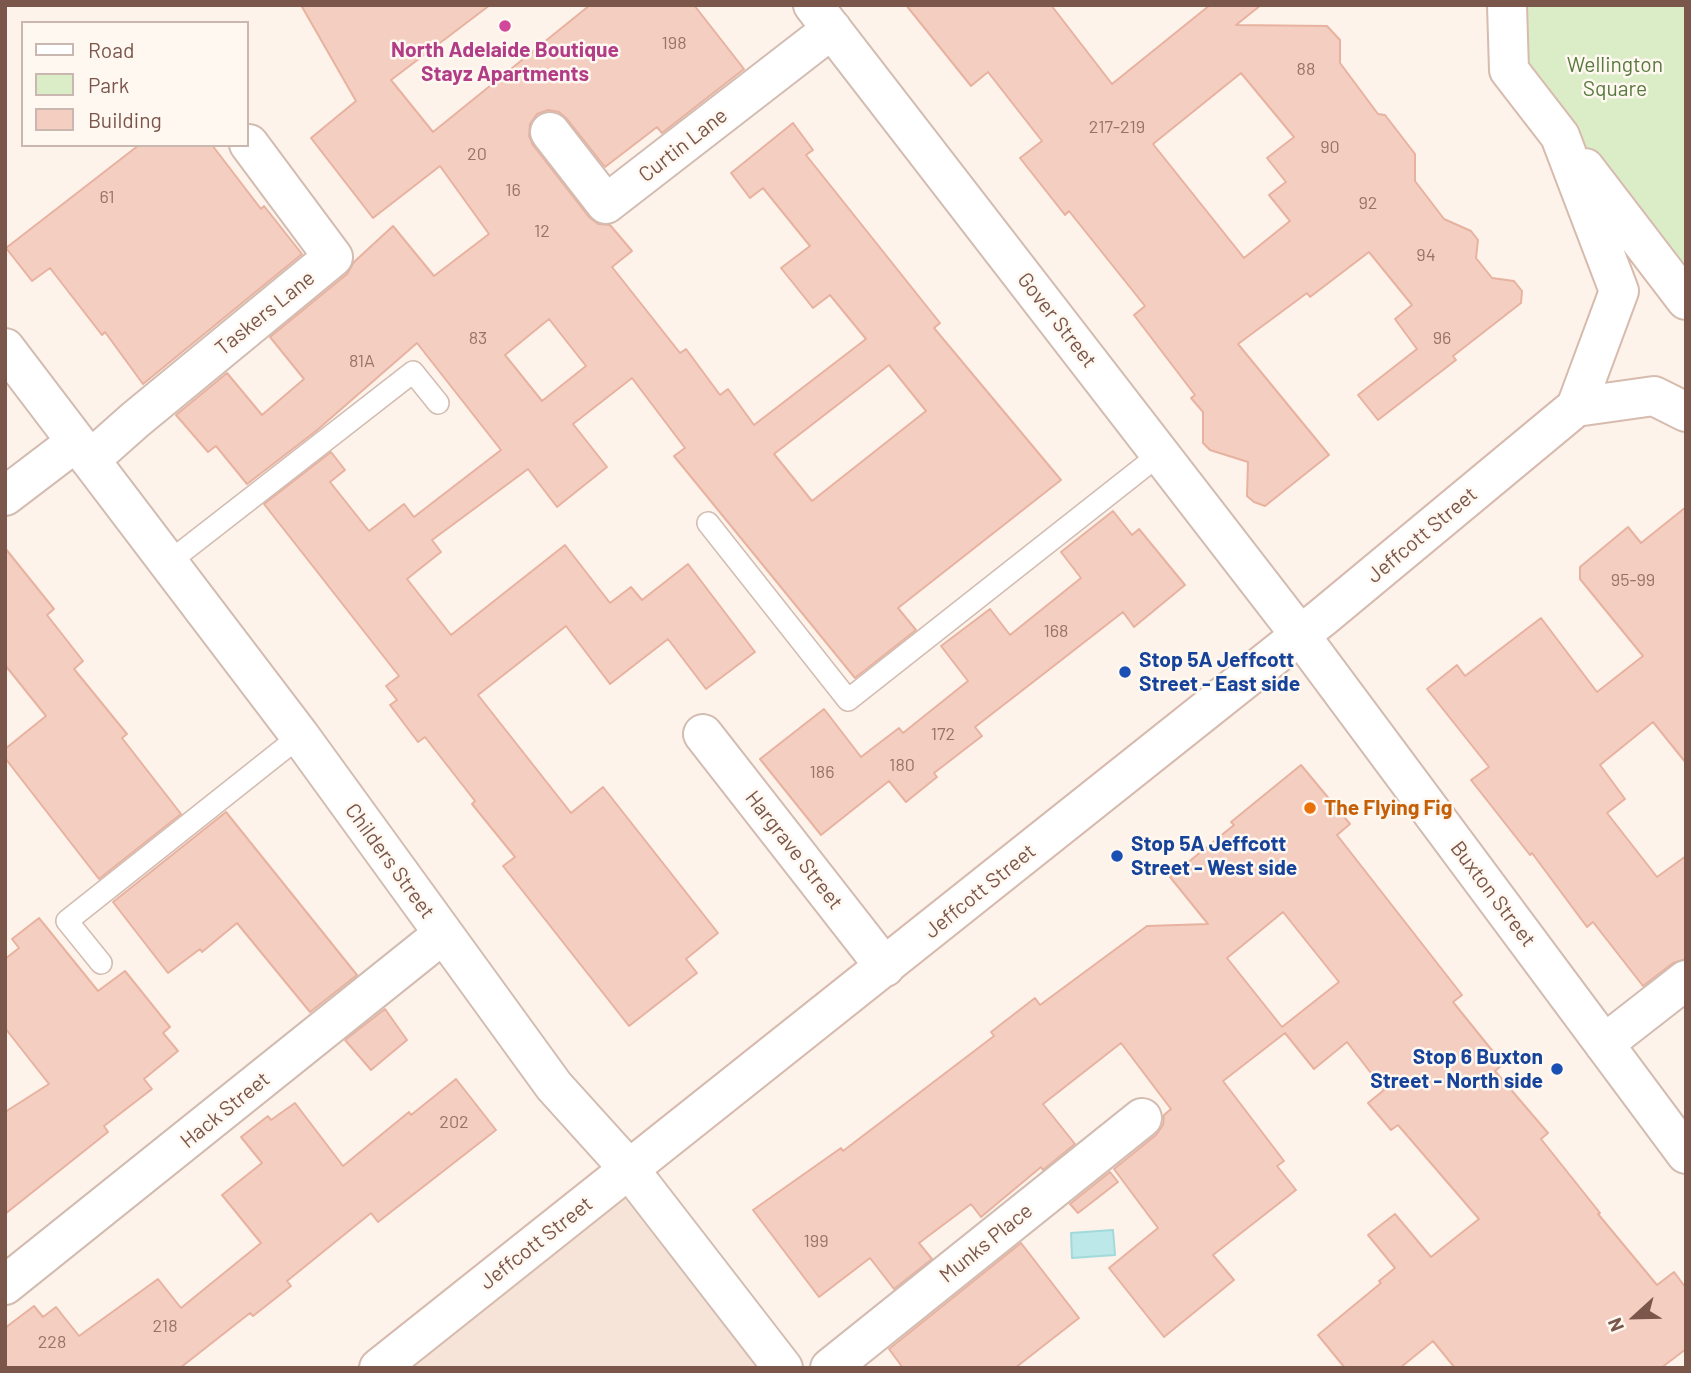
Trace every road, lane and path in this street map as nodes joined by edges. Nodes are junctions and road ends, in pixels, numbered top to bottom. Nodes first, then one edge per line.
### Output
1 (1507, 5) edge
2 (822, 17) edge
3 (550, 132) dead end
4 (1560, 136) junction
5 (249, 144) dead end
6 (1686, 300) edge
7 (5, 348) edge
8 (438, 403) dead end
9 (1576, 407) junction
10 (1686, 412) edge
11 (83, 451) junction
12 (1160, 454) junction
13 (5, 496) edge
14 (708, 523) dead end
15 (169, 562) junction
16 (1300, 635) junction
17 (703, 734) dead end
18 (300, 736) junction
19 (443, 934) junction
20 (101, 963) dead end
21 (885, 967) junction
22 (1686, 980) edge
23 (1604, 1044) junction
24 (1142, 1118) dead end
25 (1686, 1154) edge
26 (629, 1169) junction
27 (5, 1285) edge
28 (379, 1368) edge
29 (783, 1368) edge
30 (830, 1368) edge

1 - 4 street
2 - 3 street, Curtin Lane
2 - 12 street, Gover Street
4 - 6 street
4 - 9 street
5 - 11 street, Taskers Lane
7 - 11 street, Childers Street
8 - 15 lane
9 - 10 street
9 - 16 street, Jeffcott Street
11 - 13 street
11 - 15 street, Childers Street
12 - 14 lane
12 - 16 street, Gover Street
15 - 18 street, Childers Street
16 - 21 street, Jeffcott Street
16 - 23 street, Buxton Street
17 - 21 street, Hargrave Street
18 - 19 street, Childers Street
18 - 20 lane
19 - 26 street, Childers Street
19 - 27 street, Hack Street
21 - 26 street, Jeffcott Street
22 - 23 street
23 - 25 street, Buxton Street
24 - 30 street, Munks Place
26 - 28 street, Jeffcott Street
26 - 29 street, Childers Street

